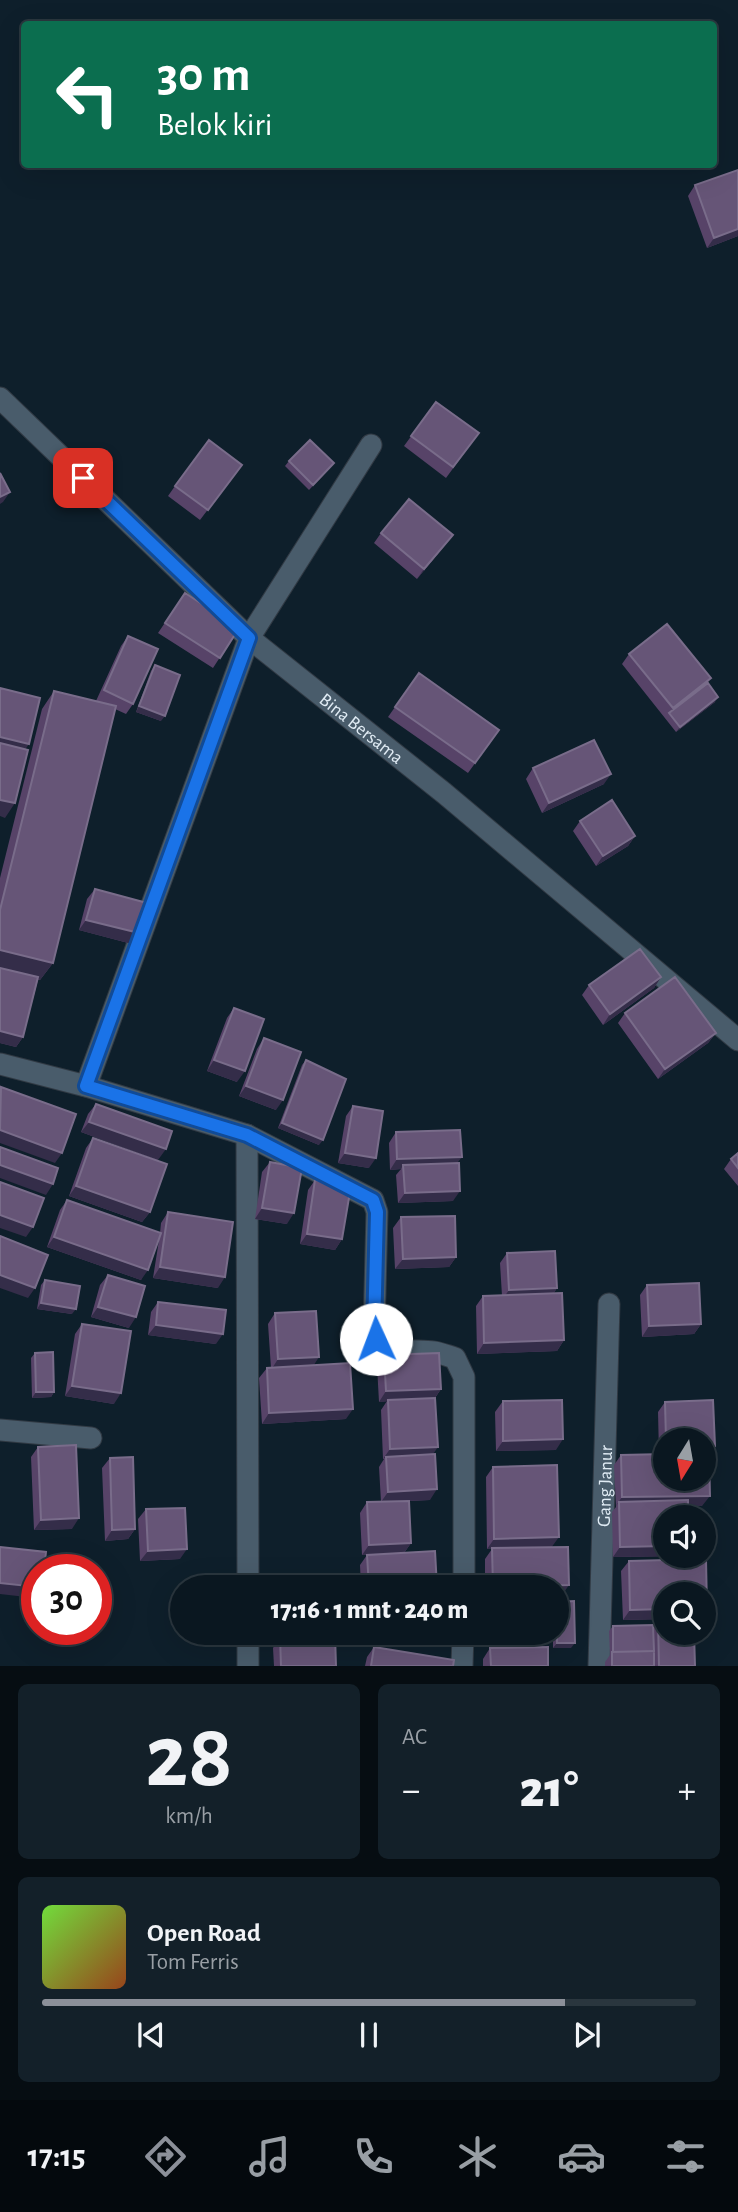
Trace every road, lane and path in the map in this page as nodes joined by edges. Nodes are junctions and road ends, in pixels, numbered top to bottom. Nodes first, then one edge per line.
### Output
1 (0, 398) edge
2 (371, 445) dead end
3 (249, 638) junction
4 (738, 1040) edge
5 (0, 1064) edge
6 (86, 1086) junction
7 (247, 1135) junction
8 (609, 1304) dead end
9 (0, 1430) edge
10 (91, 1438) dead end
11 (248, 1575) edge
12 (464, 1575) edge
13 (248, 1645) edge
14 (463, 1645) edge
15 (248, 1666) edge
16 (462, 1666) edge
17 (599, 1666) edge

1 - 3 street, Bina Bersama
2 - 3 street
3 - 4 street, Bina Bersama
3 - 6 street
5 - 6 street
6 - 7 street
7 - 11 street
7 - 12 street
8 - 17 street, Gang Janur
9 - 10 street
13 - 15 street
14 - 16 street

